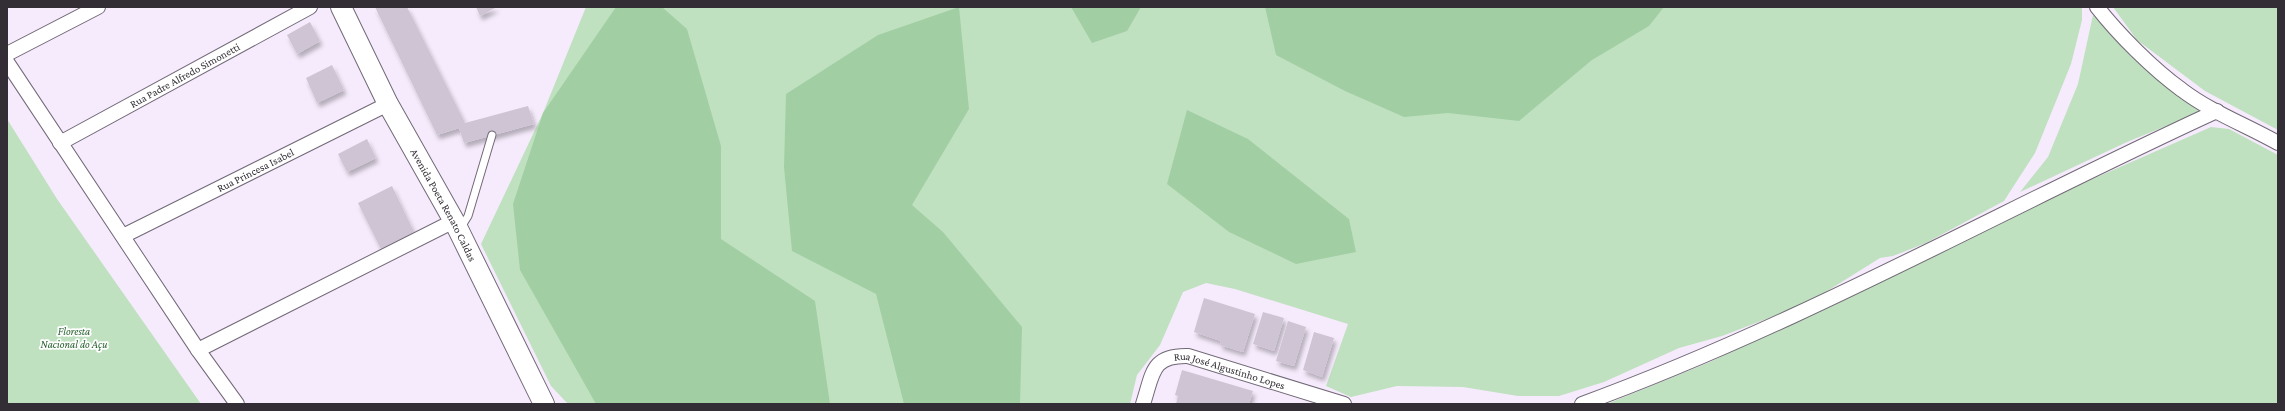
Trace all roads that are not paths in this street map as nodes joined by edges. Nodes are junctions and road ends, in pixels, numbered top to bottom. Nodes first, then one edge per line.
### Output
1 (98, 7) edge
2 (310, 7) edge
3 (341, 7) edge
4 (2097, 7) edge
5 (7, 54) edge
6 (7, 62) edge
7 (388, 104) junction
8 (2217, 112) junction
9 (492, 136) dead end
10 (60, 143) junction
11 (2278, 143) edge
12 (456, 226) junction
13 (123, 236) junction
14 (198, 350) junction
15 (237, 404) edge
16 (544, 404) edge
17 (1144, 404) edge
18 (1344, 404) edge
19 (1582, 404) edge

1 - 5 street
2 - 10 street, Rua Padre Alfredo Simonetti
3 - 7 main road, Avenida Poeta Renato Caldas
4 - 8 street
6 - 10 street
7 - 12 main road, Avenida Poeta Renato Caldas
7 - 13 street, Rua Princesa Isabel
8 - 11 street
8 - 19 street
9 - 12 lane
10 - 13 street
12 - 14 street
12 - 16 main road, Avenida Poeta Renato Caldas
13 - 14 street
14 - 15 street
17 - 18 street, Rua José Algustinho Lopes

